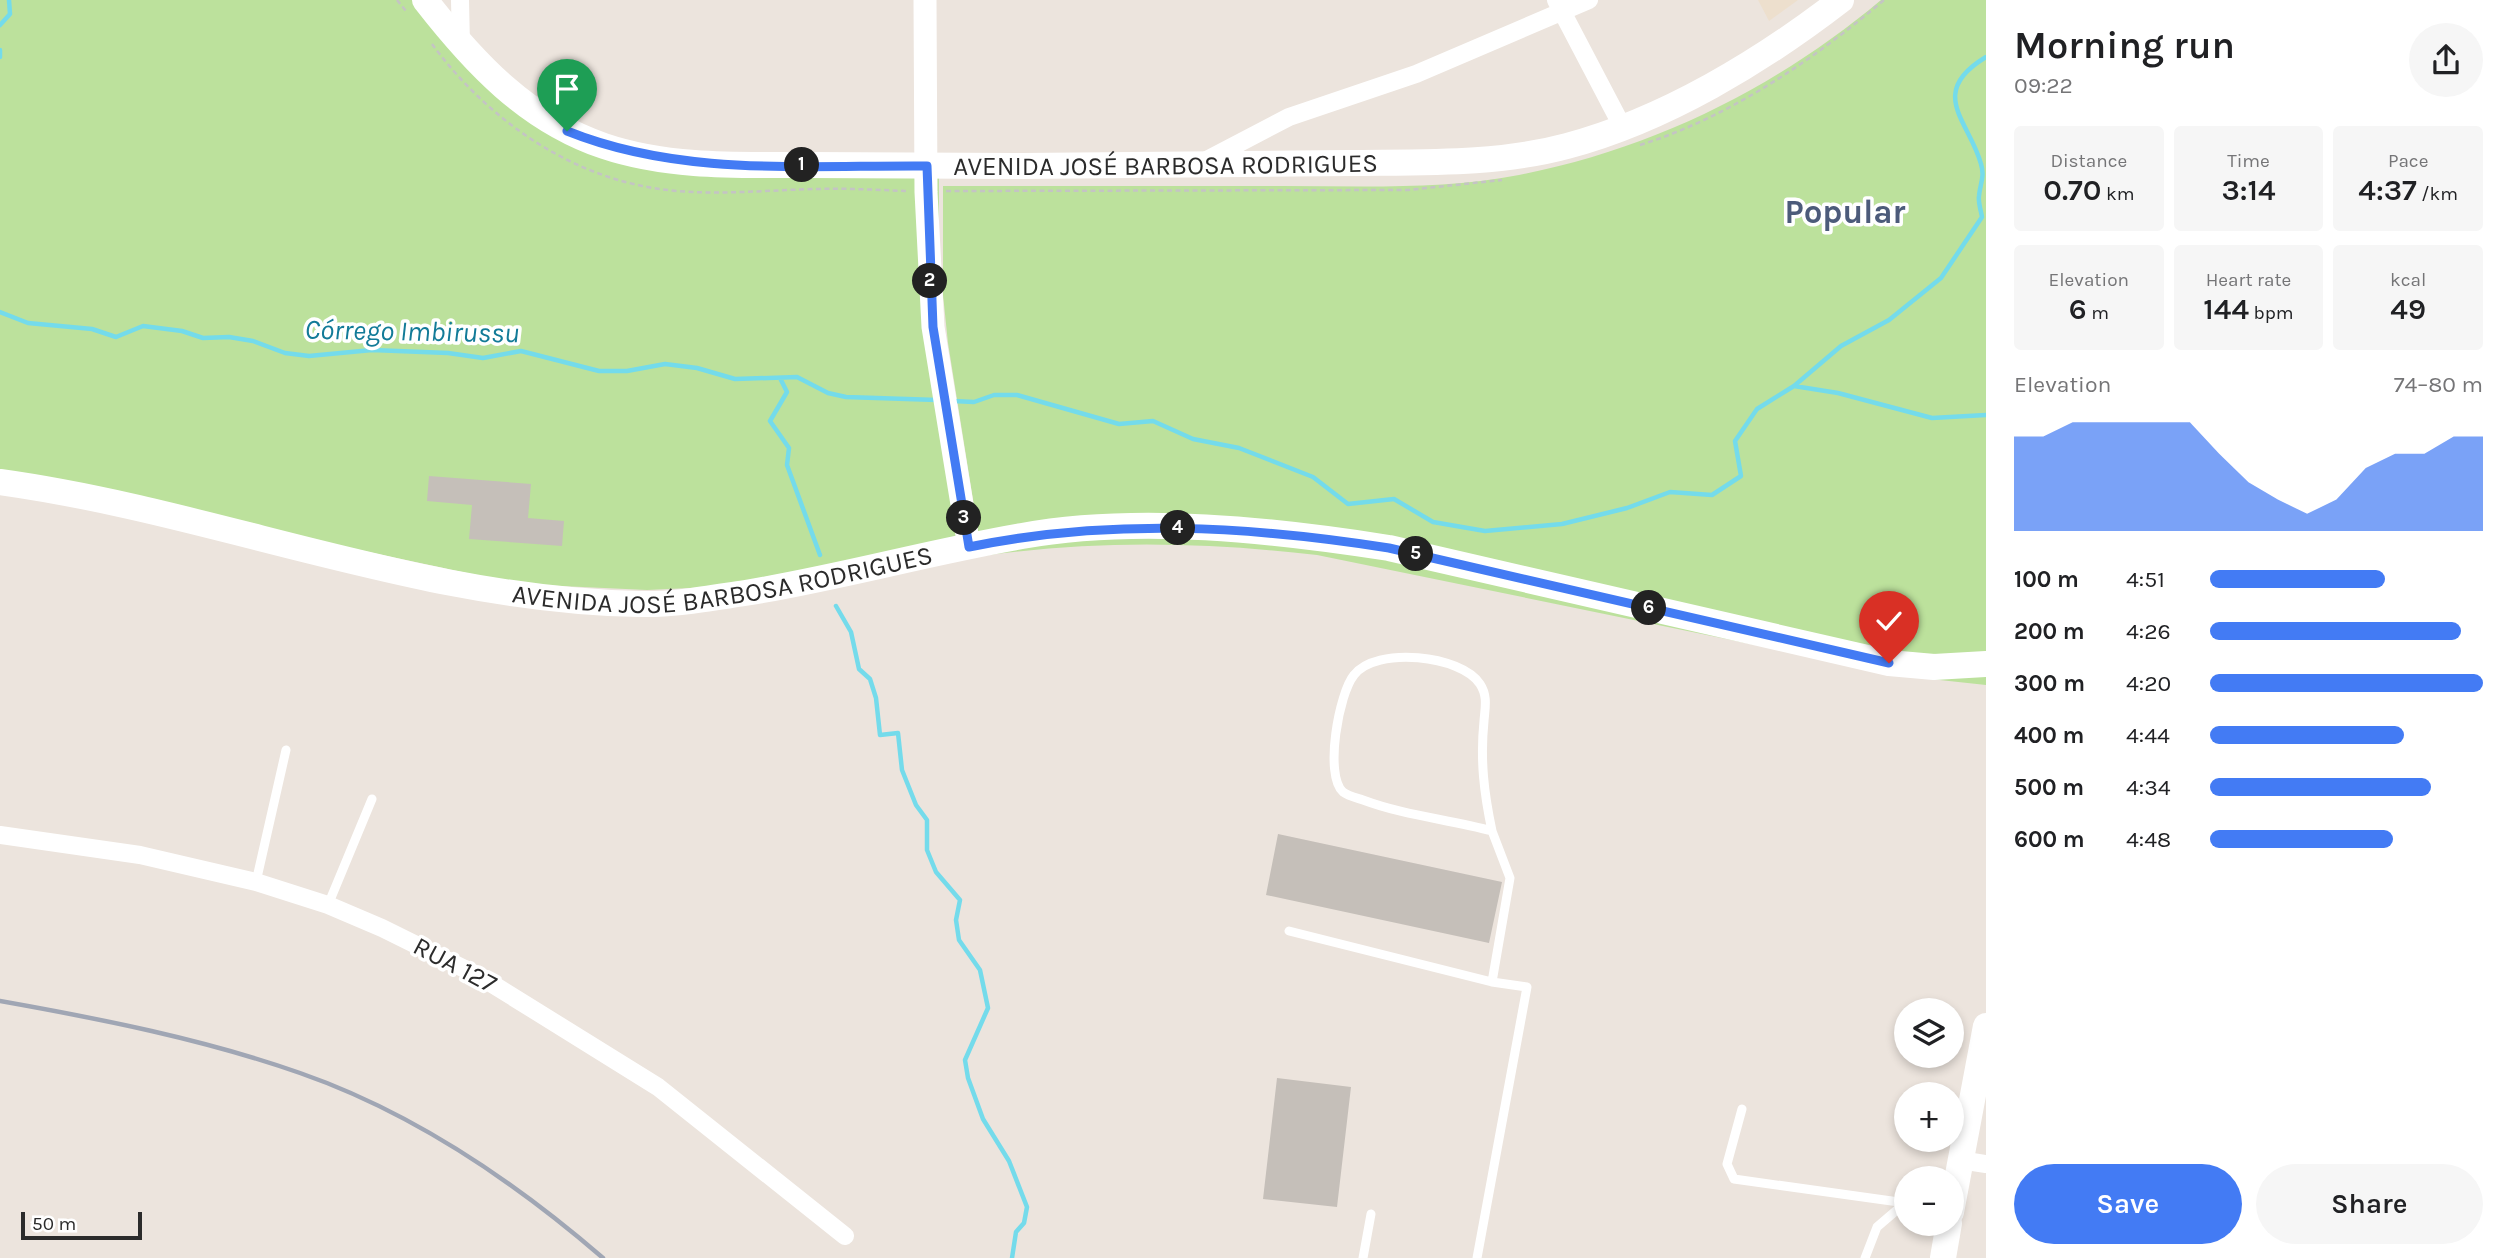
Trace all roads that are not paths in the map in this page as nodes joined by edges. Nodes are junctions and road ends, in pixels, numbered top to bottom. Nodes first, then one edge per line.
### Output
1 (425, 0) edge
2 (460, 0) edge
3 (925, 0) edge
4 (1589, 0) edge
5 (1841, 0) edge
6 (1558, 6) edge
7 (461, 47) junction
8 (1622, 125) junction
9 (1197, 165) junction
10 (927, 166) junction
11 (0, 482) edge
12 (969, 547) junction
13 (1986, 664) edge
14 (286, 750) dead end
15 (372, 799) dead end
16 (1492, 831) junction
17 (0, 835) edge
18 (256, 882) junction
19 (328, 905) junction
20 (1289, 931) dead end
21 (1492, 982) junction
22 (1986, 1026) edge
23 (1980, 1078) edge
24 (1742, 1109) dead end
25 (1973, 1162) edge
26 (1964, 1181) edge
27 (1894, 1201) edge
28 (1894, 1212) edge
29 (1371, 1214) dead end
30 (845, 1236) dead end
31 (1947, 1236) edge
32 (1363, 1258) edge
33 (1477, 1258) edge
34 (1865, 1258) edge
35 (1943, 1258) edge

1 - 7 main road, AVENIDA JOSÉ BARBOSA RODRIGUES
2 - 7 street
3 - 10 street
4 - 6 street
5 - 8 main road, AVENIDA JOSÉ BARBOSA RODRIGUES
6 - 8 street
6 - 9 street
7 - 10 main road, AVENIDA JOSÉ BARBOSA RODRIGUES
8 - 9 main road, AVENIDA JOSÉ BARBOSA RODRIGUES
9 - 10 main road, AVENIDA JOSÉ BARBOSA RODRIGUES
10 - 12 street
11 - 12 main road, AVENIDA JOSÉ BARBOSA RODRIGUES
12 - 13 main road, AVENIDA JOSÉ BARBOSA RODRIGUES
14 - 18 lane
15 - 19 lane
16 - 16 lane
16 - 21 lane
17 - 18 street, RUA 127
18 - 19 street, RUA 127
19 - 30 street, RUA 127
20 - 21 lane
21 - 33 lane
22 - 23 main road
23 - 25 main road
24 - 27 lane
25 - 26 main road
28 - 34 lane
29 - 32 lane
31 - 35 main road

